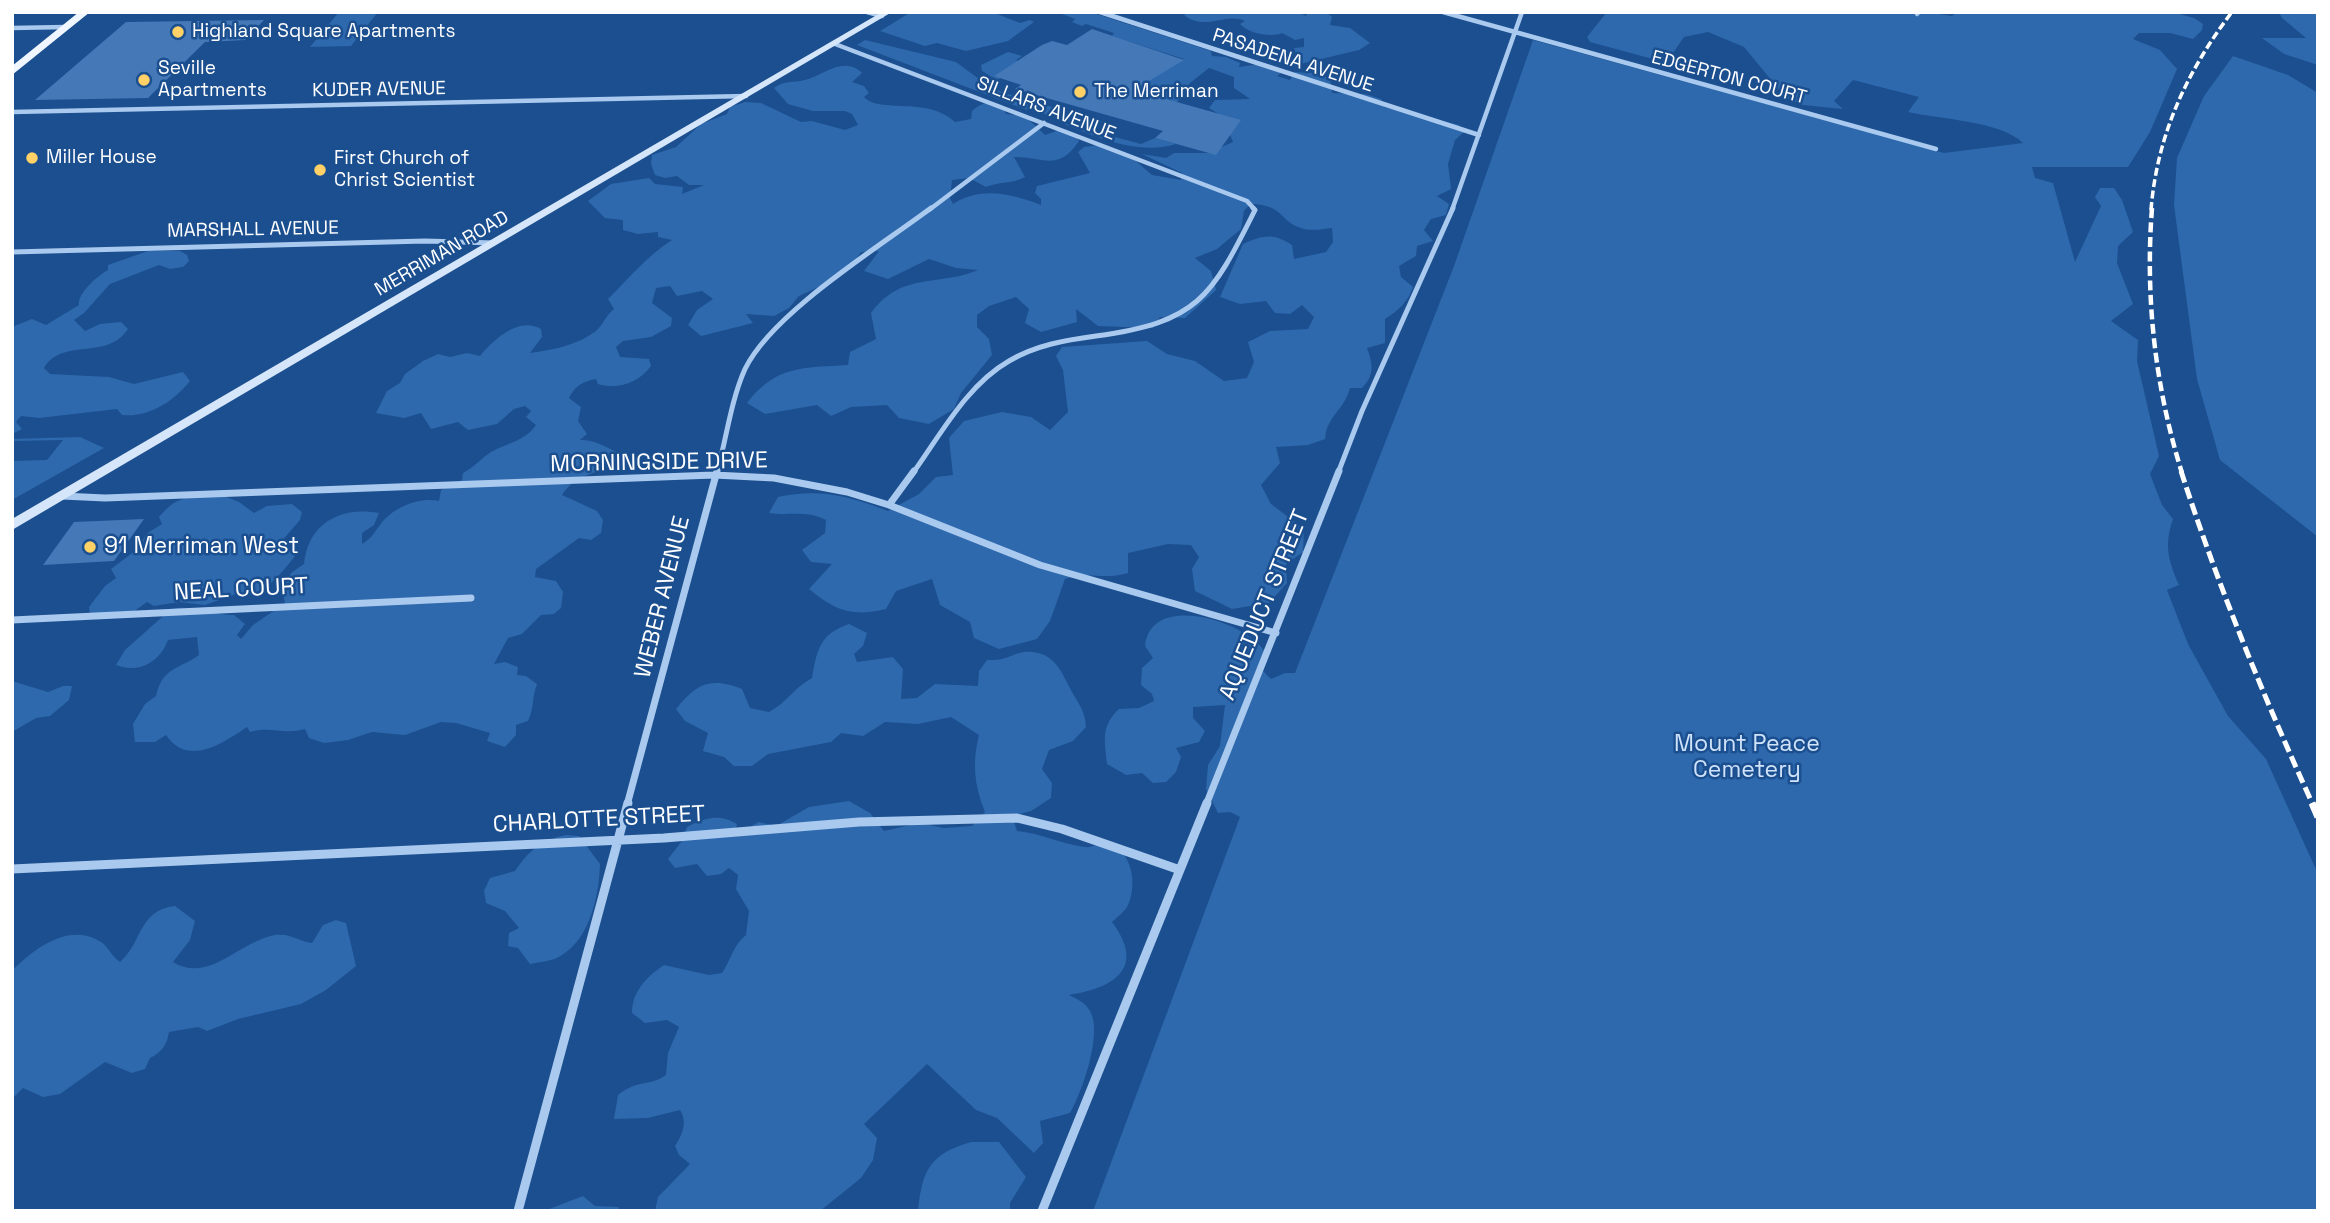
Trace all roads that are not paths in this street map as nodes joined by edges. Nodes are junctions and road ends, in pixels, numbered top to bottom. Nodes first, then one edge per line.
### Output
1 (85, 12) edge
2 (867, 12) edge
3 (1100, 12) edge
4 (1443, 12) edge
5 (1522, 12) edge
6 (885, 14) edge
7 (66, 27) junction
8 (12, 28) edge
9 (1515, 33) junction
10 (835, 44) junction
11 (12, 72) edge
12 (746, 96) junction
13 (12, 113) edge
14 (1044, 123) junction
15 (1479, 135) junction
16 (1936, 149) dead end
17 (495, 243) junction
18 (12, 252) edge
19 (714, 475) junction
20 (61, 496) junction
21 (889, 505) junction
22 (12, 525) edge
23 (471, 598) dead end
24 (12, 620) edge
25 (1276, 633) junction
26 (620, 839) junction
27 (12, 869) edge
28 (1180, 870) junction
29 (518, 1211) edge
30 (1042, 1211) edge

1 - 7 main road
2 - 6 street
3 - 15 street, PASADENA AVENUE
4 - 9 street, EDGERTON COURT
5 - 9 street, AQUEDUCT STREET
6 - 10 main road, MERRIMAN ROAD
7 - 8 street
7 - 11 main road
9 - 15 street, AQUEDUCT STREET
9 - 16 street, EDGERTON COURT
10 - 12 main road, MERRIMAN ROAD
10 - 14 street, SILLARS AVENUE
12 - 13 street, KUDER AVENUE
12 - 17 main road, MERRIMAN ROAD
14 - 19 street, WEBER AVENUE
14 - 21 street, SILLARS AVENUE
15 - 25 street, AQUEDUCT STREET
17 - 18 street, MARSHALL AVENUE
17 - 20 main road, MERRIMAN ROAD
19 - 20 street, MORNINGSIDE DRIVE
19 - 21 street, MORNINGSIDE DRIVE
19 - 26 street, WEBER AVENUE
20 - 22 main road, MERRIMAN ROAD
21 - 25 street, MORNINGSIDE DRIVE
23 - 24 street, NEAL COURT
25 - 28 street, AQUEDUCT STREET
26 - 27 street, CHARLOTTE STREET
26 - 28 street, CHARLOTTE STREET
26 - 29 street, WEBER AVENUE
28 - 30 street, AQUEDUCT STREET

